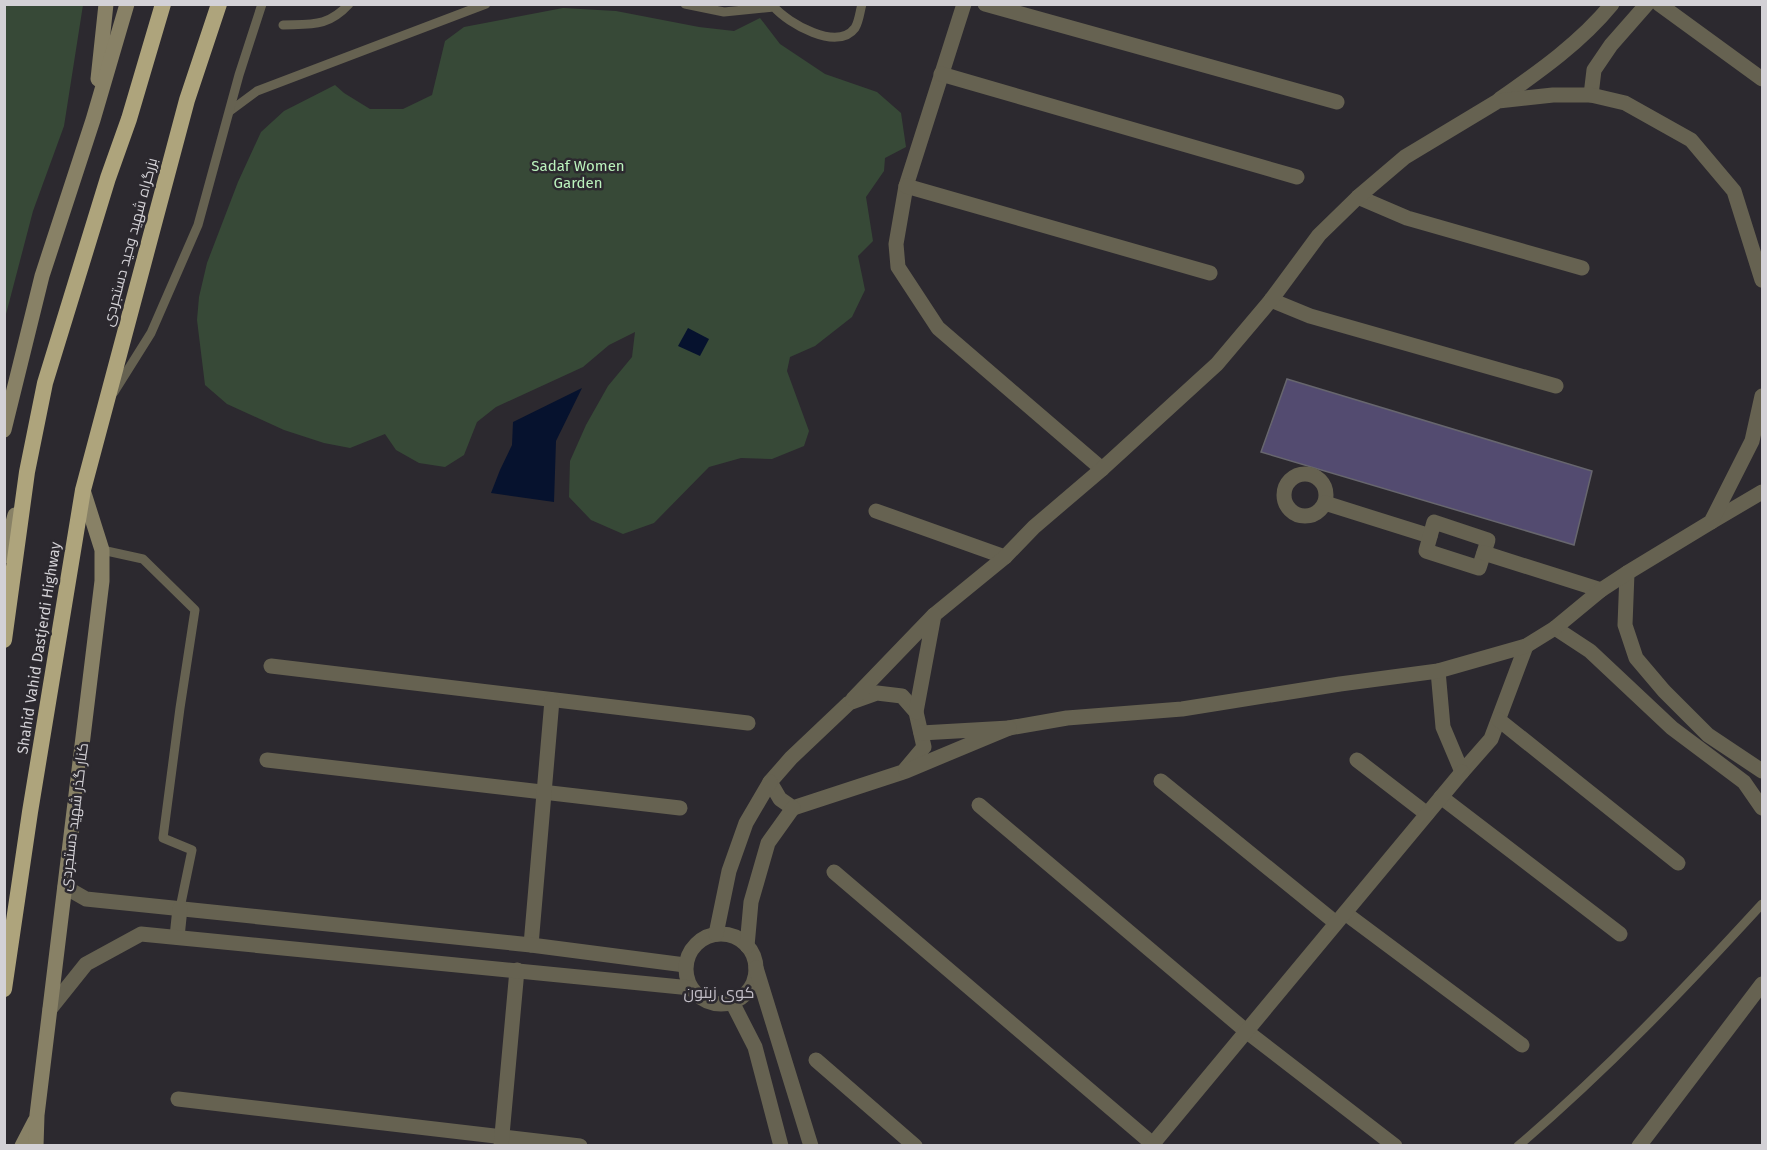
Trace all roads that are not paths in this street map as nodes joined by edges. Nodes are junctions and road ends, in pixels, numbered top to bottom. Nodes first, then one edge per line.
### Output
1 (106, 4) edge
2 (127, 4) edge
3 (163, 4) edge
4 (219, 4) edge
5 (262, 4) edge
6 (349, 4) edge
7 (685, 4) edge
8 (862, 4) edge
9 (964, 4) edge
10 (985, 4) edge
11 (1612, 4) edge
12 (1647, 4) edge
13 (1659, 4) edge
14 (485, 5) edge
15 (773, 6) edge
16 (283, 25) dead end
17 (941, 74) junction
18 (1762, 79) edge
19 (1591, 96) junction
20 (1498, 101) junction
21 (1337, 102) dead end
22 (230, 111) junction
23 (93, 120) junction
24 (1297, 177) dead end
25 (906, 186) junction
26 (1358, 197) junction
27 (1582, 268) dead end
28 (1210, 273) dead end
29 (1762, 280) edge
30 (1271, 300) junction
31 (1556, 386) dead end
32 (1762, 396) edge
33 (106, 406) junction
34 (4, 430) edge
35 (1102, 469) junction
36 (27, 472) junction
37 (83, 490) junction
38 (1762, 492) edge
39 (1325, 503) dead end
40 (876, 511) dead end
41 (1712, 522) junction
42 (1430, 536) junction
43 (102, 550) junction
44 (1484, 554) junction
45 (4, 556) edge
46 (1005, 557) junction
47 (1627, 573) junction
48 (1600, 590) junction
49 (934, 615) junction
50 (1555, 628) junction
51 (4, 640) edge
52 (1526, 646) junction
53 (271, 666) dead end
54 (1438, 671) junction
55 (552, 700) junction
56 (849, 703) junction
57 (916, 712) junction
58 (1499, 720) junction
59 (748, 723) dead end
60 (1009, 728) junction
61 (921, 733) junction
62 (267, 760) dead end
63 (1357, 760) dead end
64 (1762, 771) edge
65 (903, 772) junction
66 (1462, 772) junction
67 (770, 782) junction
68 (1161, 782) dead end
69 (543, 794) junction
70 (1441, 797) junction
71 (980, 805) dead end
72 (680, 808) dead end
73 (794, 808) junction
74 (1762, 808) edge
75 (1427, 814) junction
76 (1678, 863) dead end
77 (834, 872) dead end
78 (65, 887) junction
79 (1762, 904) edge
80 (180, 908) junction
81 (1341, 918) junction
82 (716, 934) junction
83 (1620, 934) dead end
84 (177, 938) junction
85 (531, 945) junction
86 (747, 946) junction
87 (685, 965) junction
88 (756, 967) junction
89 (516, 970) junction
90 (1762, 984) edge
91 (691, 988) junction
92 (4, 989) edge
93 (732, 1002) junction
94 (50, 1009) junction
95 (1246, 1031) junction
96 (1522, 1045) dead end
97 (816, 1060) dead end
98 (178, 1099) dead end
99 (37, 1115) junction
100 (502, 1141) edge
101 (1153, 1145) edge
102 (21, 1146) edge
103 (36, 1146) edge
104 (580, 1146) edge
105 (782, 1146) edge
106 (811, 1146) edge
107 (915, 1146) edge
108 (1395, 1146) edge
109 (1518, 1146) edge
110 (1639, 1146) edge

1 - 23 main road
2 - 23 main road
3 - 36 highway
4 - 33 highway, بزرگراه شهید وحید دستجردی
5 - 22 lane
6 - 16 lane
7 - 15 lane
8 - 15 lane
9 - 17 street
10 - 21 street
11 - 20 street
12 - 19 street
13 - 18 street
14 - 22 lane
17 - 24 street
17 - 25 street
19 - 20 street
19 - 29 street
20 - 26 street
22 - 33 lane
23 - 34 main road
25 - 28 street
25 - 35 street
26 - 27 street
26 - 30 street
30 - 31 street
30 - 35 street
32 - 41 street
33 - 37 highway, بزرگراه شهید وحید دستجردی
35 - 46 street
36 - 45 main road
36 - 51 highway
37 - 43 main road, کنار گذر شهید دستجردی
37 - 92 highway, Shahid Vahid Dastjerdi Highway
38 - 41 street
39 - 42 street
40 - 46 street
41 - 47 street
42 - 44 street
42 - 44 street
43 - 78 main road, کنار گذر شهید دستجردی
43 - 80 lane
44 - 48 street
46 - 49 street
47 - 48 street
47 - 64 street
48 - 50 street
49 - 56 street
49 - 57 street
50 - 52 street
50 - 74 street
52 - 54 street
52 - 58 street
53 - 55 street
54 - 60 street
54 - 66 street
55 - 59 street
55 - 69 street
56 - 57 street
56 - 67 street
57 - 61 street
58 - 66 street
58 - 76 street
60 - 61 street
60 - 65 street
61 - 65 street
62 - 69 street
63 - 75 street
65 - 73 street
66 - 70 street
67 - 73 street
67 - 82 street
68 - 81 street
69 - 72 street
69 - 85 street
70 - 75 street
70 - 83 street
71 - 95 street
73 - 86 street
75 - 81 street
77 - 101 street
78 - 80 street
78 - 94 main road, کنار گذر شهید دستجردی
79 - 109 lane
80 - 84 street
80 - 85 street
81 - 95 street
81 - 96 street
82 - 86 street
82 - 87 street
84 - 89 street
84 - 94 street
85 - 87 street
86 - 88 street
87 - 91 street
88 - 93 street
88 - 106 street
89 - 91 street
89 - 100 street
90 - 110 street
91 - 93 street
93 - 105 street
94 - 99 main road, کنار گذر شهید دستجردی
95 - 101 street
95 - 108 street
97 - 107 street
98 - 100 street
99 - 102 main road
99 - 103 main road, کنار گذر شهید دستجردی
100 - 104 street

